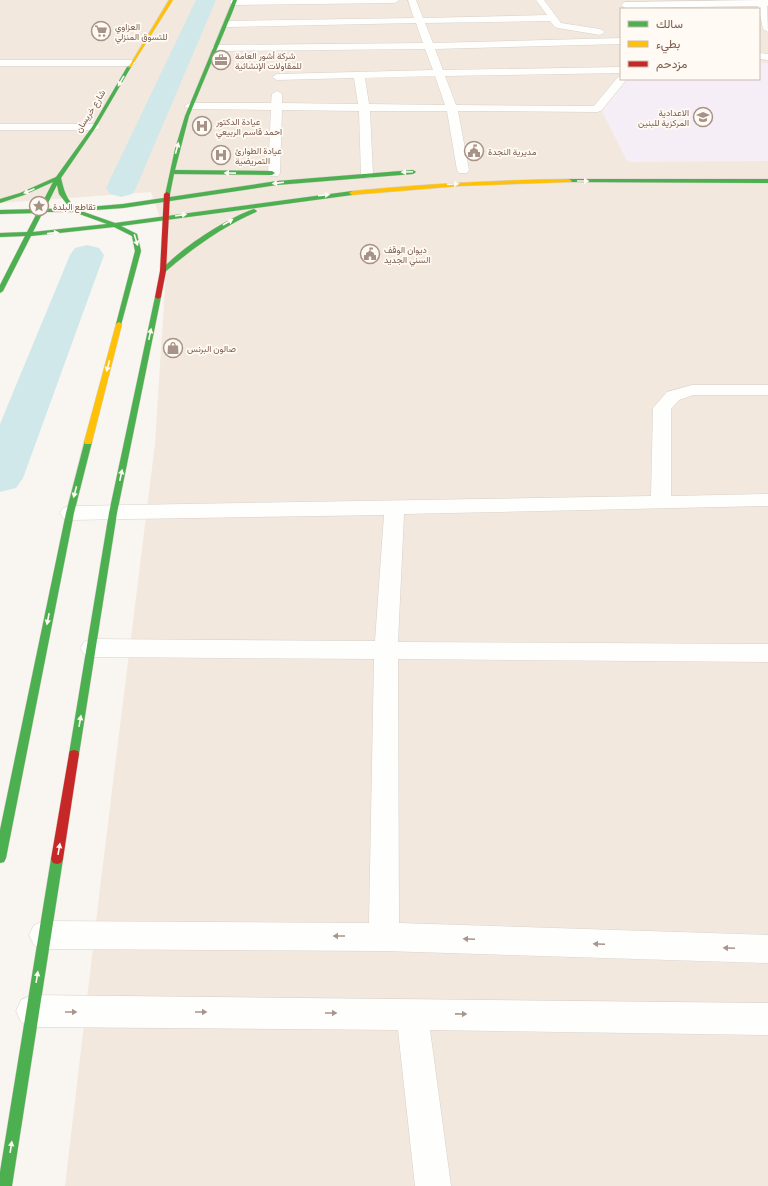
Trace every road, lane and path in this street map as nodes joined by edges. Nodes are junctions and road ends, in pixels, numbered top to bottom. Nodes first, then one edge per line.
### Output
1 (171, 0) edge
2 (395, 0) edge
3 (412, 0) edge
4 (540, 0) edge
5 (235, 1) edge
6 (764, 2) edge
7 (625, 5) edge
8 (553, 18) junction
9 (420, 21) junction
10 (277, 23) junction
11 (227, 24) junction
12 (765, 26) edge
13 (620, 35) edge
14 (620, 41) edge
15 (429, 46) junction
16 (277, 47) junction
17 (216, 48) junction
18 (0, 62) edge
19 (131, 63) junction
20 (0, 69) edge
21 (61, 69) dead end
22 (277, 69) junction
23 (620, 70) edge
24 (438, 72) junction
25 (359, 74) junction
26 (621, 80) edge
27 (190, 106) junction
28 (277, 108) junction
29 (364, 108) junction
30 (452, 109) junction
31 (0, 127) edge
32 (94, 127) junction
33 (462, 170) dead end
34 (172, 172) junction
35 (423, 172) dead end
36 (651, 172) dead end
37 (768, 172) edge
38 (274, 173) junction
39 (367, 175) junction
40 (58, 178) junction
41 (768, 181) edge
42 (166, 200) junction
43 (283, 200) junction
44 (0, 201) edge
45 (75, 210) junction
46 (42, 211) junction
47 (0, 212) edge
48 (89, 218) junction
49 (165, 218) junction
50 (72, 220) dead end
51 (23, 222) dead end
52 (36, 222) junction
53 (48, 222) dead end
54 (115, 225) junction
55 (30, 234) junction
56 (0, 235) edge
57 (164, 271) junction
58 (0, 291) edge
59 (768, 390) edge
60 (768, 500) edge
61 (661, 501) junction
62 (394, 508) junction
63 (70, 513) junction
64 (113, 513) junction
65 (92, 648) junction
66 (386, 651) junction
67 (768, 653) edge
68 (0, 858) edge
69 (44, 935) junction
70 (384, 937) junction
71 (768, 949) edge
72 (32, 1011) junction
73 (412, 1014) junction
74 (768, 1019) edge
75 (5, 1186) edge
76 (433, 1186) edge

1 - 19 street, شارع خريسان
2 - 5 street
3 - 9 street
4 - 8 street
5 - 11 street
6 - 7 street
6 - 12 street
8 - 9 street
8 - 13 street
9 - 10 street
9 - 15 street
10 - 11 street
10 - 16 street
11 - 17 street
14 - 15 street
15 - 16 street
15 - 24 street
16 - 17 street
16 - 22 street
17 - 27 street
18 - 19 street
19 -> 32 street, شارع خريسان
20 - 21 street
22 - 25 street
22 - 28 street
23 - 24 street
24 - 25 street
24 - 30 street
25 - 29 street
26 - 30 street
27 - 28 street
34 -> 27 street
28 - 29 street
28 - 38 street
29 - 30 street
29 - 39 street
30 - 33 street
31 - 32 street
32 - 40 street, شارع خريسان
38 -> 34 street
34 - 42 street
35 -> 39 street
36 - 37 street
38 - 39 street
39 -> 42 street
40 -> 44 street
40 - 45 street
40 - 46 street, شارع خريسان
43 -> 41 street
42 - 45 street
42 - 48 street
42 - 49 street
49 -> 43 street
57 -> 43 street
45 - 46 street
45 - 48 street
46 - 47 street
46 - 52 street, شارع خريسان
48 - 50 street
48 - 54 street
49 - 54 street
49 - 57 street
51 - 52 street
52 - 53 street
52 - 55 street, شارع خريسان
55 -> 54 street
54 -> 63 street
55 - 56 street
55 - 58 street, شارع خريسان
64 -> 57 street
59 - 61 street
60 - 61 street
61 - 62 street
62 - 64 street
62 - 66 street
63 - 64 street
63 -> 68 street
64 - 65 street
65 - 66 street
69 -> 65 street
66 - 67 street
66 - 70 street
70 -> 69 street
72 -> 69 street
71 -> 70 street
72 -> 73 street
75 -> 72 street
73 -> 74 street
73 - 76 street

